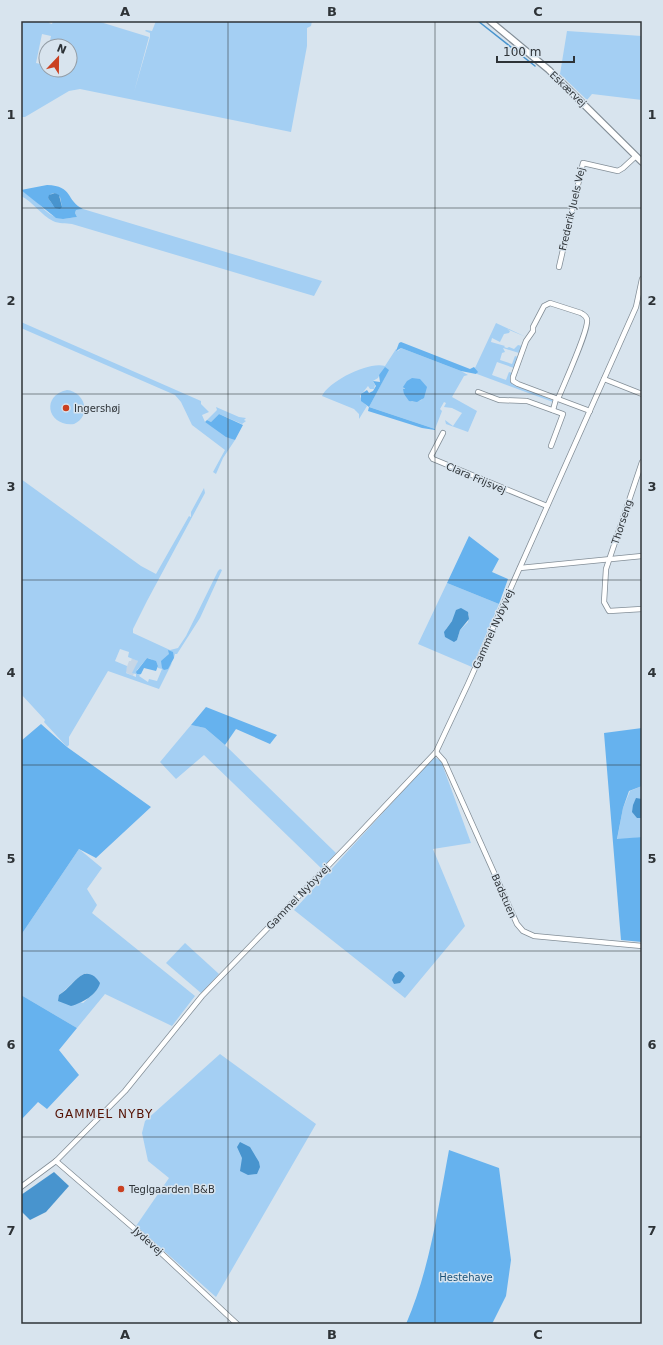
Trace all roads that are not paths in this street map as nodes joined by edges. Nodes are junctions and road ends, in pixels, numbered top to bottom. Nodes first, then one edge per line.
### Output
1 (490, 21) edge
2 (636, 156) junction
3 (642, 162) edge
4 (559, 267) dead end
5 (642, 280) edge
6 (604, 379) junction
7 (478, 392) dead end
8 (642, 394) edge
9 (557, 399) junction
10 (553, 410) junction
11 (590, 411) junction
12 (443, 434) dead end
13 (550, 446) dead end
14 (642, 462) edge
15 (547, 506) junction
16 (642, 556) edge
17 (610, 560) junction
18 (520, 568) junction
19 (642, 609) edge
20 (436, 752) junction
21 (642, 946) edge
22 (56, 1161) junction
23 (21, 1187) edge
24 (237, 1324) edge

1 - 2 street, Eskærvej
2 - 3 street, Eskærvej
2 - 4 street, Frederik Juels Vej
5 - 6 street, Gammel Nybyvej
6 - 8 street
6 - 11 street, Gammel Nybyvej
7 - 10 street
9 - 9 street
9 - 10 street
9 - 11 street
10 - 13 street
11 - 15 street, Gammel Nybyvej
12 - 15 street, Clara Frijsvej
14 - 17 street, Thorseng
15 - 18 street, Gammel Nybyvej
16 - 17 street
17 - 18 street
17 - 19 street, Thorseng
18 - 20 street, Gammel Nybyvej
20 - 21 street, Badstuen
20 - 22 street, Gammel Nybyvej
22 - 23 street, Gammel Nybyvej
22 - 24 street, Jydevej

